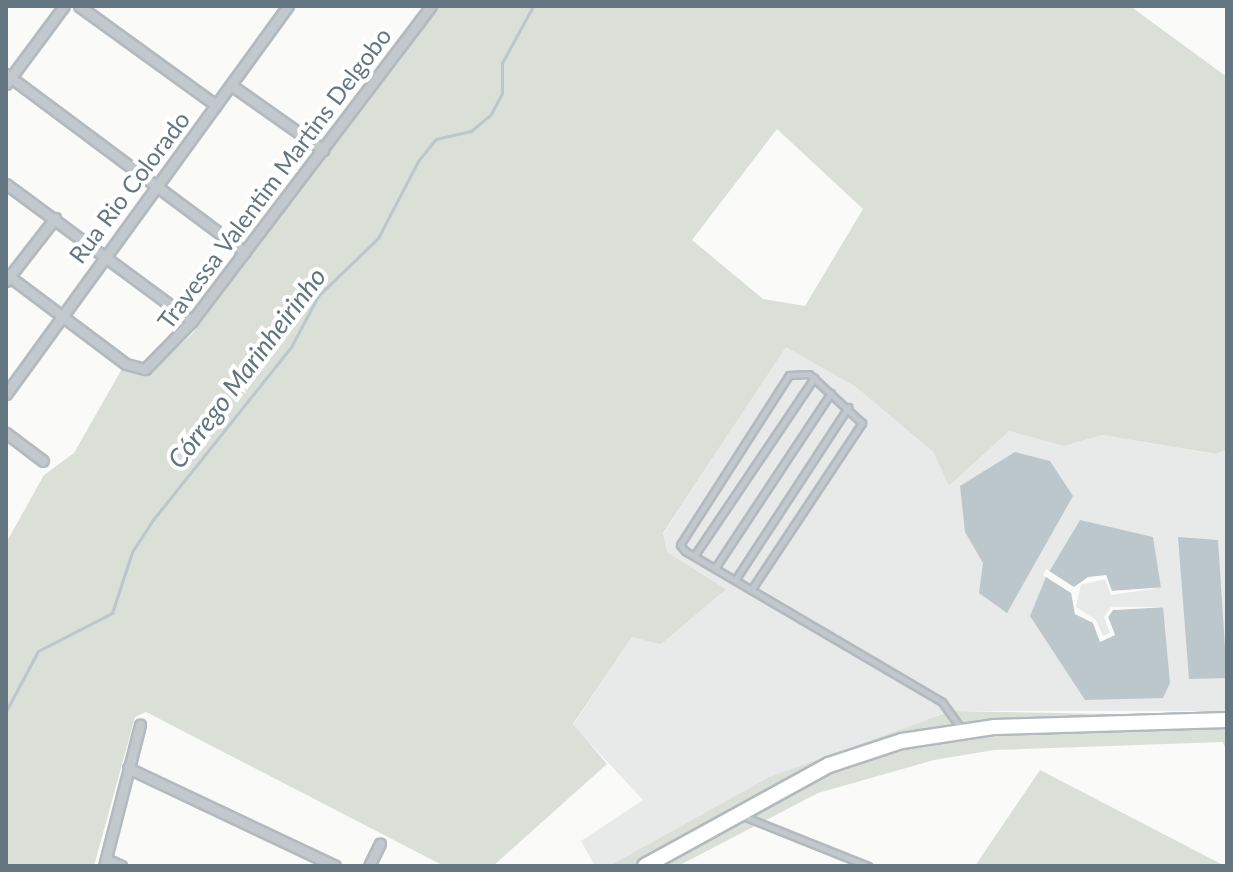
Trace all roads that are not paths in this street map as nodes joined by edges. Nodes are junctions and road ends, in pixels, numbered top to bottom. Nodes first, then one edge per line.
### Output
1 (64, 6) edge
2 (79, 6) edge
3 (288, 6) edge
4 (431, 6) edge
5 (8, 78) edge
6 (231, 85) junction
7 (216, 105) junction
8 (323, 150) junction
9 (155, 185) junction
10 (9, 186) edge
11 (6, 198) edge
12 (55, 218) junction
13 (245, 252) junction
14 (105, 253) junction
15 (7, 277) edge
16 (60, 314) junction
17 (192, 321) junction
18 (814, 378) junction
19 (831, 393) junction
20 (6, 394) edge
21 (848, 407) junction
22 (6, 433) edge
23 (43, 461) dead end
24 (694, 556) junction
25 (715, 568) junction
26 (735, 580) junction
27 (751, 590) junction
28 (1227, 720) edge
29 (140, 725) dead end
30 (962, 730) junction
31 (128, 768) junction
32 (736, 813) junction
33 (380, 843) dead end
34 (105, 862) edge
35 (121, 866) edge
36 (335, 866) edge
37 (369, 866) edge
38 (645, 866) edge
39 (868, 866) edge

1 - 5 street
2 - 7 street
3 - 6 street, Rua Rio Colorado
4 - 8 street, Travessa Valentim Martins Delgobo
5 - 9 street
6 - 7 street, Rua Rio Colorado
6 - 8 street
7 - 9 street, Rua Rio Colorado
8 - 13 street, Travessa Valentim Martins Delgobo
9 - 13 street
9 - 14 street, Rua Rio Colorado
10 - 11 street
10 - 12 street
12 - 14 street
12 - 15 street
13 - 17 street, Travessa Valentim Martins Delgobo
14 - 16 street, Rua Rio Colorado
14 - 17 street
15 - 16 street
16 - 17 street, Travessa Valentim Martins Delgobo
16 - 20 street, Rua Rio Colorado
18 - 19 lane
18 - 24 lane
18 - 24 lane
19 - 21 lane
19 - 25 lane
21 - 26 lane
21 - 27 lane
22 - 23 street
24 - 25 lane
25 - 26 lane
26 - 27 lane
27 - 30 lane
28 - 30 main road
29 - 31 street
30 - 32 main road
31 - 34 street
31 - 36 street
32 - 38 main road
32 - 39 lane
33 - 37 street
34 - 35 street

